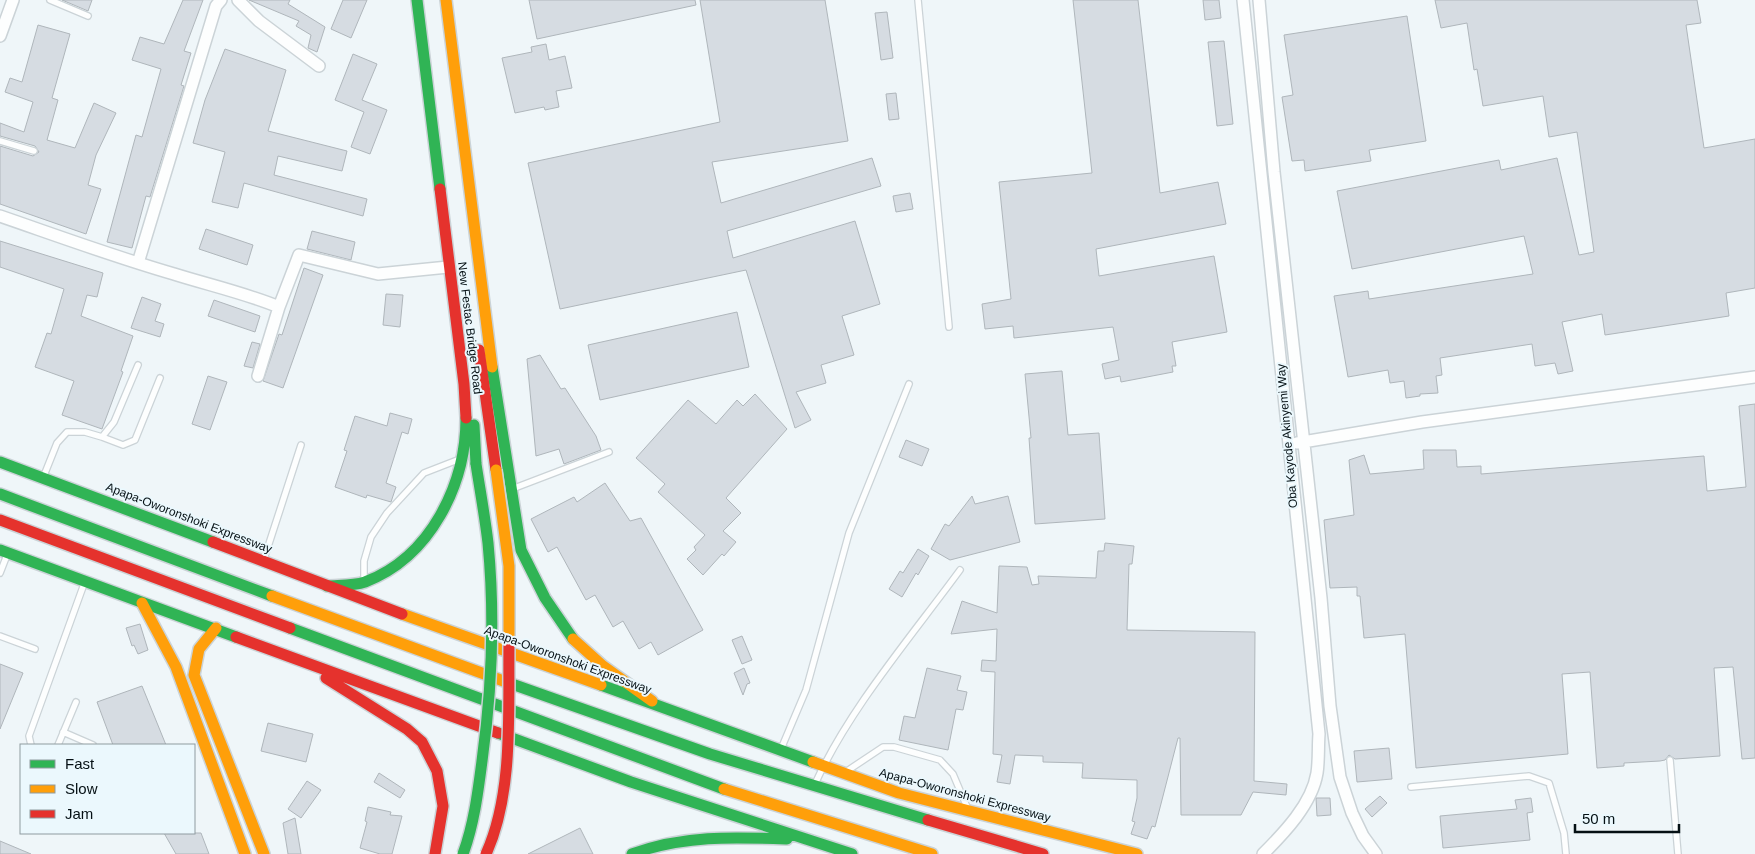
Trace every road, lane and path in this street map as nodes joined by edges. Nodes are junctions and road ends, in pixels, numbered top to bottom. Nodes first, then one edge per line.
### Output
1 (13, 0) edge
2 (50, 0) edge
3 (221, 0) edge
4 (238, 0) edge
5 (417, 0) edge
6 (446, 0) edge
7 (918, 0) edge
8 (1243, 0) edge
9 (1259, 0) edge
10 (88, 16) dead end
11 (1, 30) edge
12 (319, 66) dead end
13 (0, 141) edge
14 (463, 141) junction
15 (434, 143) junction
16 (34, 151) dead end
17 (0, 216) edge
18 (138, 263) junction
19 (448, 267) junction
20 (279, 307) junction
21 (949, 327) dead end
22 (138, 365) dead end
23 (258, 376) dead end
24 (1755, 377) edge
25 (160, 378) dead end
26 (909, 384) dead end
27 (102, 437) junction
28 (1304, 443) junction
29 (301, 444) dead end
30 (1290, 444) junction
31 (609, 452) dead end
32 (462, 458) junction
33 (0, 462) edge
34 (43, 478) junction
35 (510, 490) junction
36 (0, 494) edge
37 (0, 520) edge
38 (4, 552) edge
39 (263, 561) junction
40 (960, 570) dead end
41 (0, 573) edge
42 (85, 582) junction
43 (364, 582) junction
44 (326, 586) junction
45 (142, 603) junction
46 (216, 628) junction
47 (0, 636) edge
48 (35, 649) dead end
49 (297, 660) junction
50 (76, 702) dead end
51 (668, 712) junction
52 (63, 732) junction
53 (31, 744) edge
54 (58, 744) edge
55 (91, 744) edge
56 (780, 751) junction
57 (1670, 760) dead end
58 (823, 765) junction
59 (844, 773) junction
60 (813, 787) junction
61 (1411, 787) dead end
62 (969, 812) junction
63 (809, 840) junction
64 (245, 854) edge
65 (264, 854) edge
66 (435, 854) edge
67 (463, 854) edge
68 (486, 854) edge
69 (632, 854) edge
70 (848, 854) edge
71 (932, 854) edge
72 (1043, 854) edge
73 (1137, 854) edge
74 (1263, 854) edge
75 (1376, 854) edge
76 (1566, 854) edge
77 (1678, 854) edge

1 - 11 street
2 - 10 lane
3 - 18 street
4 - 12 street
5 - 15 main road, New Festac Bridge Road
6 - 14 main road
7 - 21 lane
8 - 30 street, Oba Kayode Akinyemi Way
9 - 28 street, Oba Kayode Akinyemi Way
13 - 16 lane
14 - 35 main road
14 - 68 main road, bridge
15 - 19 main road, New Festac Bridge Road
15 - 67 main road, bridge
17 - 18 street
18 - 20 street
19 - 20 street
19 - 32 main road, New Festac Bridge Road
20 - 23 street
22 - 27 lane
24 - 28 street
25 - 27 lane
26 - 56 lane
27 - 34 lane
28 - 30 street
28 - 75 street, Oba Kayode Akinyemi Way
29 - 39 lane
30 - 74 street, Oba Kayode Akinyemi Way
31 - 35 lane
32 - 43 main road, New Festac Bridge Road
32 - 43 lane
33 - 34 main road, Apapa-Oworonshoki Expressway
34 - 39 main road, Apapa-Oworonshoki Expressway
35 - 51 main road
36 - 60 main road
37 - 71 main road
38 - 41 lane
38 - 42 main road
39 - 44 main road, Apapa-Oworonshoki Expressway
40 - 58 lane
42 - 45 main road
42 - 53 lane
43 - 44 main road, New Festac Bridge Road
44 - 51 main road, Apapa-Oworonshoki Expressway
45 - 46 main road
45 - 64 main road
46 - 49 main road
46 - 65 main road
47 - 48 lane
49 - 63 main road
49 - 66 main road
50 - 52 lane
51 - 56 main road, Apapa-Oworonshoki Expressway
52 - 54 lane
52 - 55 lane
56 - 58 main road, Apapa-Oworonshoki Expressway
57 - 77 lane
58 - 59 main road, Apapa-Oworonshoki Expressway
58 - 60 lane
59 - 62 main road, Apapa-Oworonshoki Expressway
59 - 62 lane
60 - 72 main road
61 - 76 lane
62 - 73 main road, Apapa-Oworonshoki Expressway
63 - 69 main road
63 - 70 main road

